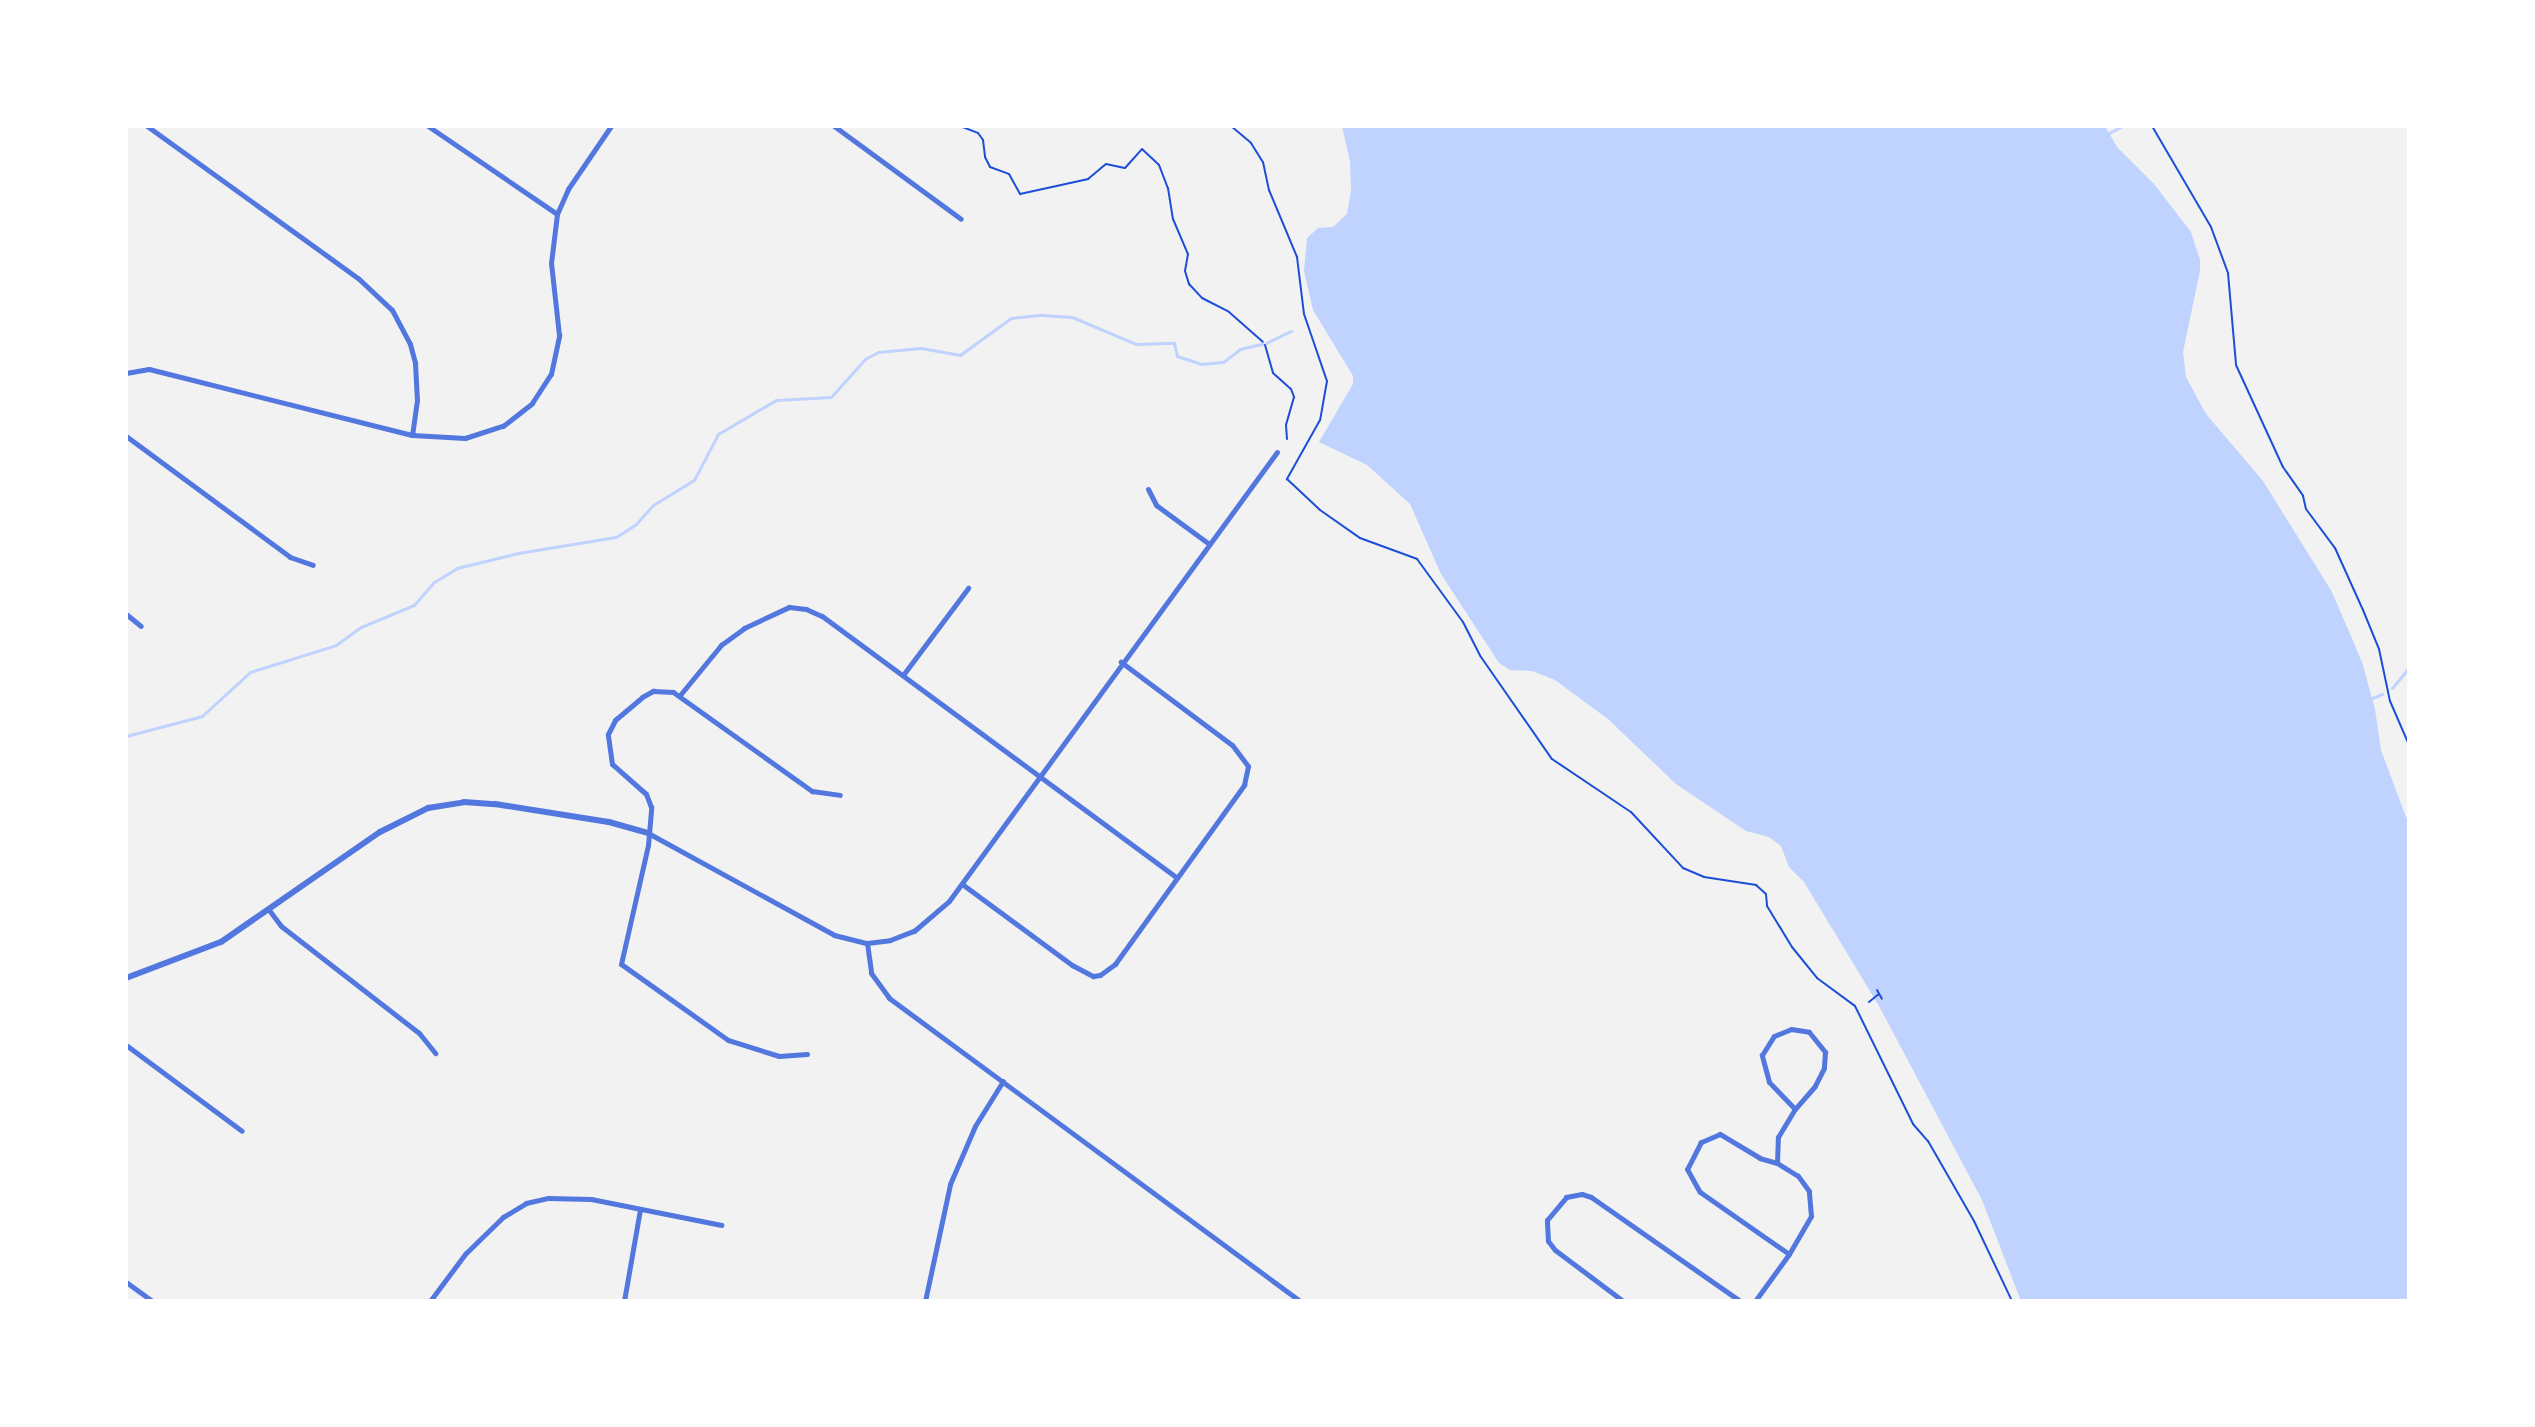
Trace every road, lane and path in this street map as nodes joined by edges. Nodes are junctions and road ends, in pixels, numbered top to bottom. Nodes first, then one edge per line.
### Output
1 (147, 126) edge
2 (428, 126) edge
3 (611, 126) edge
4 (834, 126) edge
5 (960, 126) edge
6 (1231, 126) edge
7 (2152, 126) edge
8 (557, 214) junction
9 (961, 219) dead end
10 (126, 373) edge
11 (412, 435) junction
12 (126, 436) edge
13 (1287, 439) dead end
14 (1277, 452) dead end
15 (1148, 489) dead end
16 (1209, 544) junction
17 (313, 565) dead end
18 (968, 588) dead end
19 (126, 614) edge
20 (141, 626) dead end
21 (1121, 662) junction
22 (903, 675) junction
23 (680, 695) junction
24 (2409, 745) edge
25 (1038, 775) junction
26 (840, 795) dead end
27 (648, 833) junction
28 (1177, 878) junction
29 (962, 884) junction
30 (269, 910) junction
31 (867, 943) junction
32 (126, 978) edge
33 (1882, 999) dead end
34 (1869, 1002) dead end
35 (126, 1045) edge
36 (435, 1053) dead end
37 (807, 1054) dead end
38 (1003, 1081) junction
39 (1795, 1109) junction
40 (242, 1131) dead end
41 (1777, 1163) junction
42 (640, 1209) junction
43 (721, 1225) dead end
44 (1789, 1254) junction
45 (126, 1282) edge
46 (152, 1301) edge
47 (430, 1301) edge
48 (624, 1301) edge
49 (925, 1301) edge
50 (1300, 1301) edge
51 (1488, 1301) edge
52 (1506, 1301) edge
53 (1623, 1301) edge
54 (1740, 1301) edge
55 (1755, 1301) edge
56 (2012, 1301) edge

1 - 11 street
2 - 8 street
3 - 8 street
4 - 9 street
5 - 13 path
6 - 56 path
7 - 24 path
8 - 11 street
10 - 11 street
12 - 17 street
14 - 16 street
15 - 16 street
16 - 21 street
18 - 22 street
19 - 20 street
21 - 25 street
21 - 28 street
22 - 23 street
22 - 25 street
23 - 26 street
23 - 27 street
25 - 28 street
25 - 29 street
27 - 30 street
27 - 31 street
27 - 37 street
28 - 29 street
29 - 31 street
30 - 32 street
30 - 36 street
31 - 38 street
33 - 34 path
35 - 40 street
38 - 49 street
38 - 50 street
39 - 39 street
39 - 41 street
41 - 44 street
41 - 44 street
42 - 43 street
42 - 47 street
42 - 48 street
44 - 55 street
45 - 46 street
51 - 52 street
53 - 54 street

